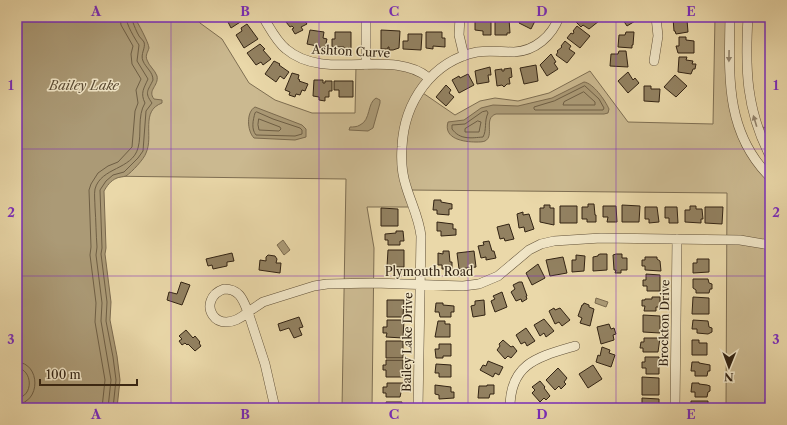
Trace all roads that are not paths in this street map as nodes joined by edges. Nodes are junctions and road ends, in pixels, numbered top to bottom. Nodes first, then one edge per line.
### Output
1 (263, 17) edge
2 (366, 17) edge
3 (460, 17) edge
4 (560, 17) edge
5 (656, 17) edge
6 (730, 17) edge
7 (748, 17) edge
8 (464, 56) junction
9 (654, 61) dead end
10 (366, 65) junction
11 (429, 78) junction
12 (770, 156) edge
13 (770, 177) edge
14 (677, 239) junction
15 (770, 245) edge
16 (420, 285) junction
17 (575, 346) dead end
18 (275, 408) edge
19 (418, 408) edge
20 (510, 408) edge
21 (675, 408) edge

1 - 10 street, Ashton Curve
2 - 10 street
3 - 8 street
4 - 8 street, Bailey Lake Drive
5 - 9 street
6 -> 13 street
12 -> 7 street
8 - 11 street, Bailey Lake Drive
10 - 11 street, Ashton Curve
11 - 16 street, Bailey Lake Drive
14 - 15 street, Plymouth Road
14 - 16 street, Plymouth Road
14 - 21 street, Brockton Drive
16 - 18 street, Plymouth Road
16 - 19 street, Bailey Lake Drive
17 - 20 street

